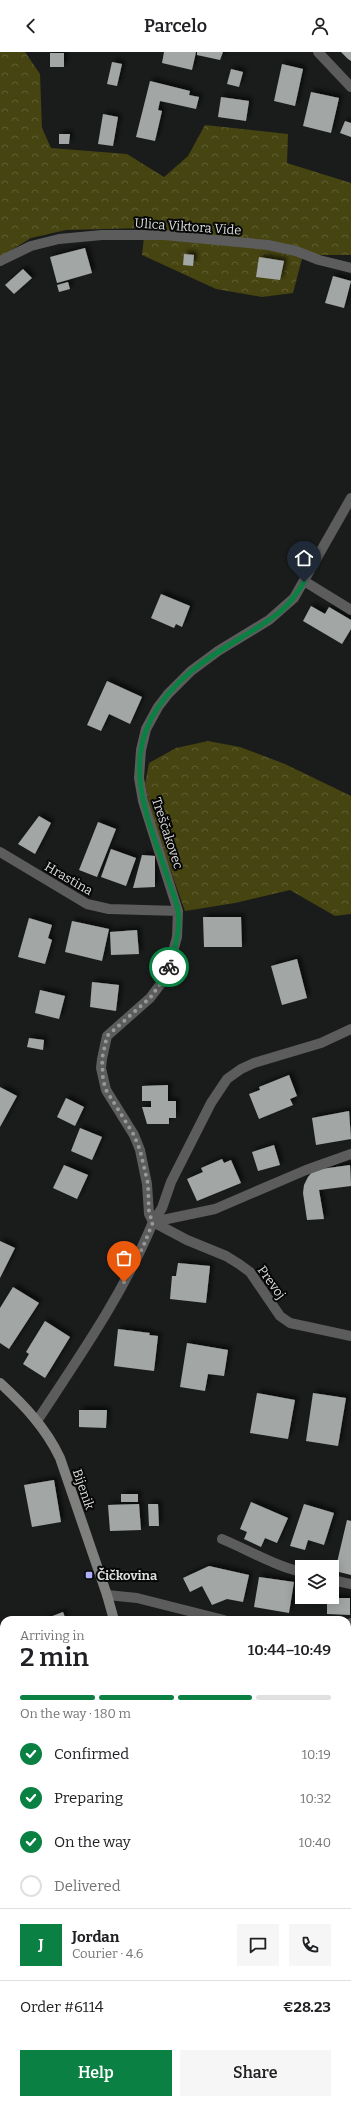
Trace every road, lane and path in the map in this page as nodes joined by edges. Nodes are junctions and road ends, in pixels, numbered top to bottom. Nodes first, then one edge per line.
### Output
1 (318, 52) edge
2 (351, 87) edge
3 (0, 261) edge
4 (351, 268) edge
5 (351, 498) edge
6 (304, 582) junction
7 (351, 610) edge
8 (0, 852) edge
9 (178, 911) junction
10 (351, 1029) edge
11 (351, 1154) edge
12 (153, 1222) junction
13 (351, 1336) edge
14 (0, 1383) edge
15 (37, 1421) junction
16 (222, 1539) dead end
17 (295, 1570) edge
18 (339, 1581) edge
19 (351, 1584) edge
20 (107, 1595) junction
21 (113, 1616) edge
22 (208, 1616) edge

1 - 2 street
3 - 4 street, Ulica Viktora Vide
5 - 6 street, Treščakovec
6 - 7 street
6 - 9 street, Treščakovec
8 - 9 street, Hrastina
9 - 12 street, Treščakovec
10 - 12 street
11 - 12 street
12 - 13 street, Prevoj
12 - 15 street
14 - 15 main road, Bijenik
15 - 20 main road, Bijenik
16 - 17 street
18 - 19 street
20 - 21 main road, Bijenik
20 - 22 street

